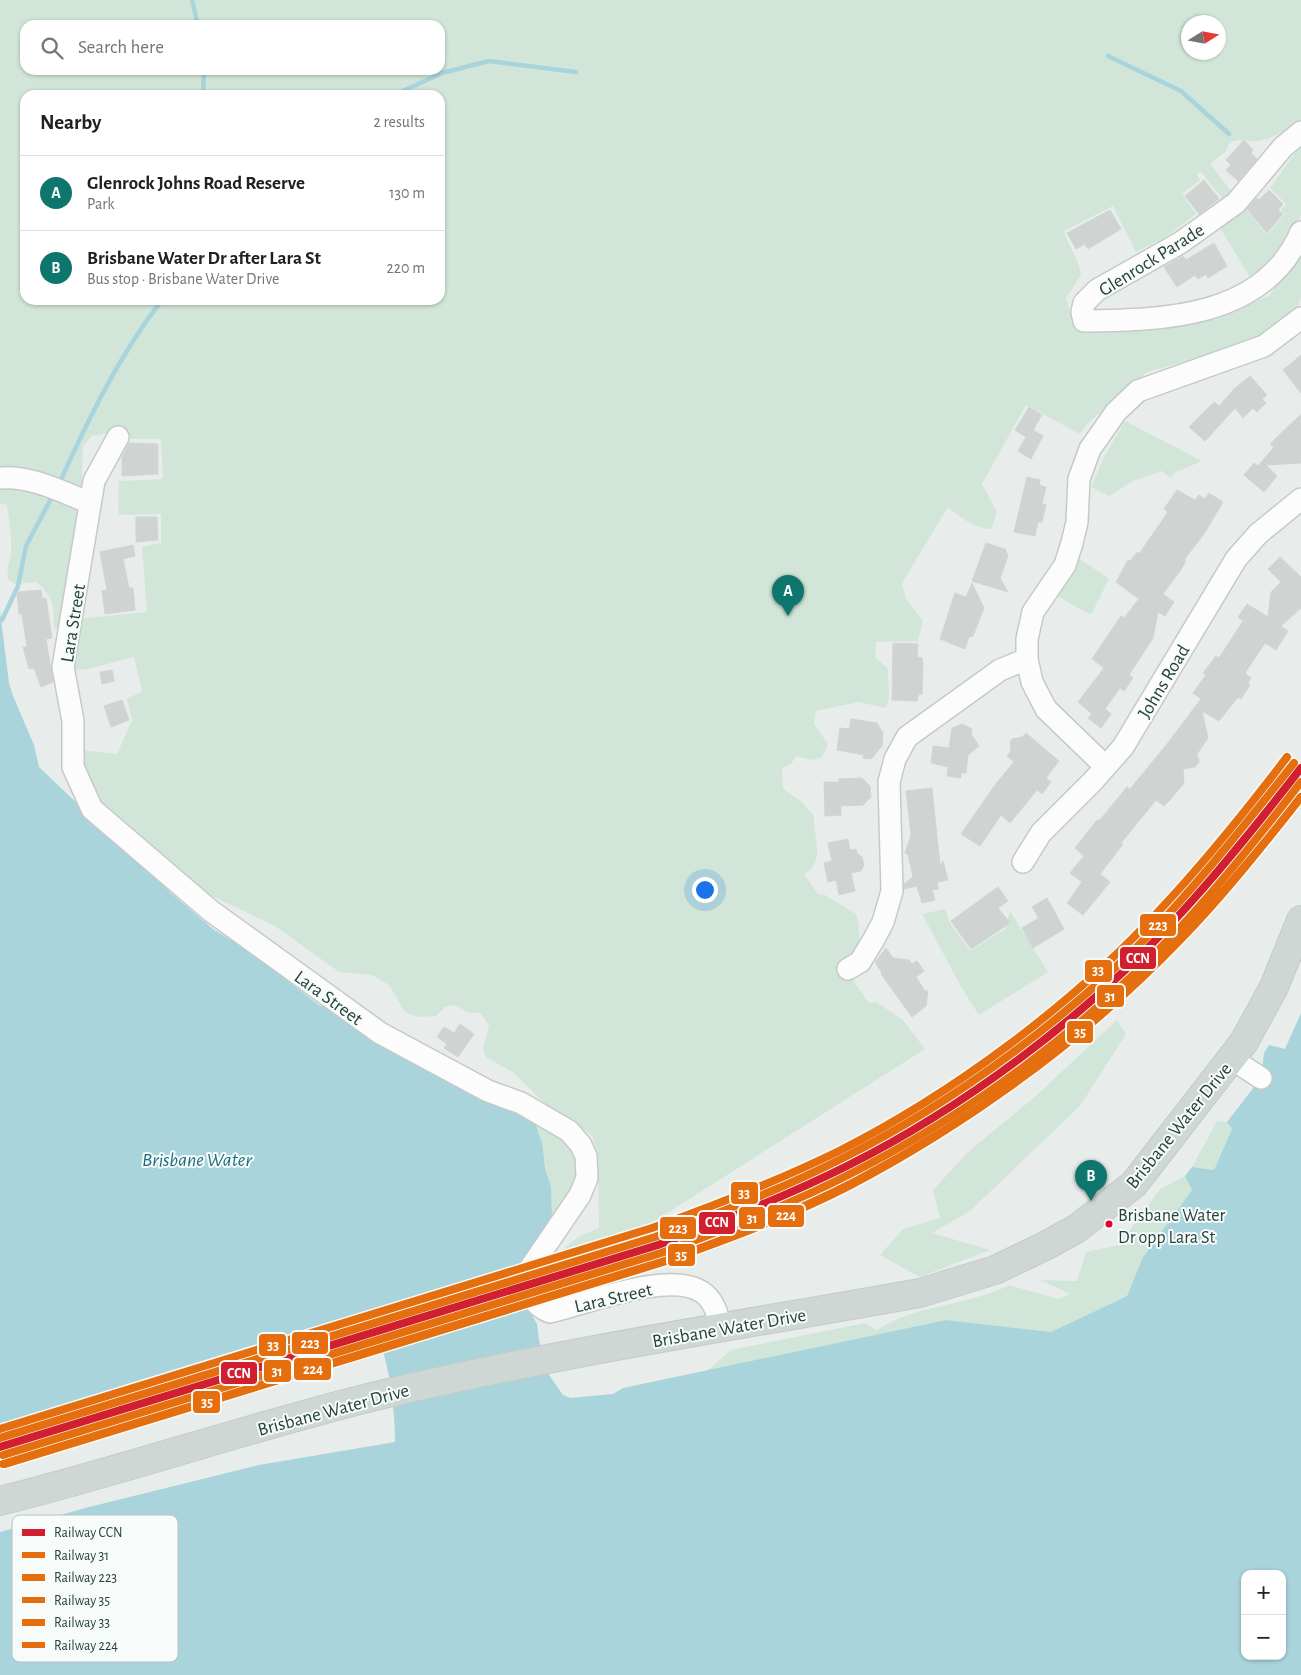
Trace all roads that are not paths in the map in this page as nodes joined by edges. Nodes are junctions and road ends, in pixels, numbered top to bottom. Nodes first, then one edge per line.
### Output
1 (1301, 132) edge
2 (1301, 232) edge
3 (1301, 318) edge
4 (118, 437) dead end
5 (0, 478) edge
6 (1301, 499) edge
7 (90, 503) junction
8 (1027, 659) junction
9 (1105, 766) junction
10 (1023, 862) dead end
11 (1301, 920) edge
12 (848, 969) dead end
13 (1232, 1058) junction
14 (1261, 1078) dead end
15 (721, 1328) junction
16 (0, 1501) edge

1 - 2 street, Glenrock Parade
3 - 8 street
4 - 7 street, Lara Street
5 - 7 street
6 - 9 street, Johns Road
7 - 15 street, Lara Street
8 - 9 street
8 - 12 street
9 - 10 street, Johns Road
11 - 13 main road, Brisbane Water Drive
13 - 14 street
13 - 15 main road, Brisbane Water Drive
15 - 16 main road, Brisbane Water Drive

